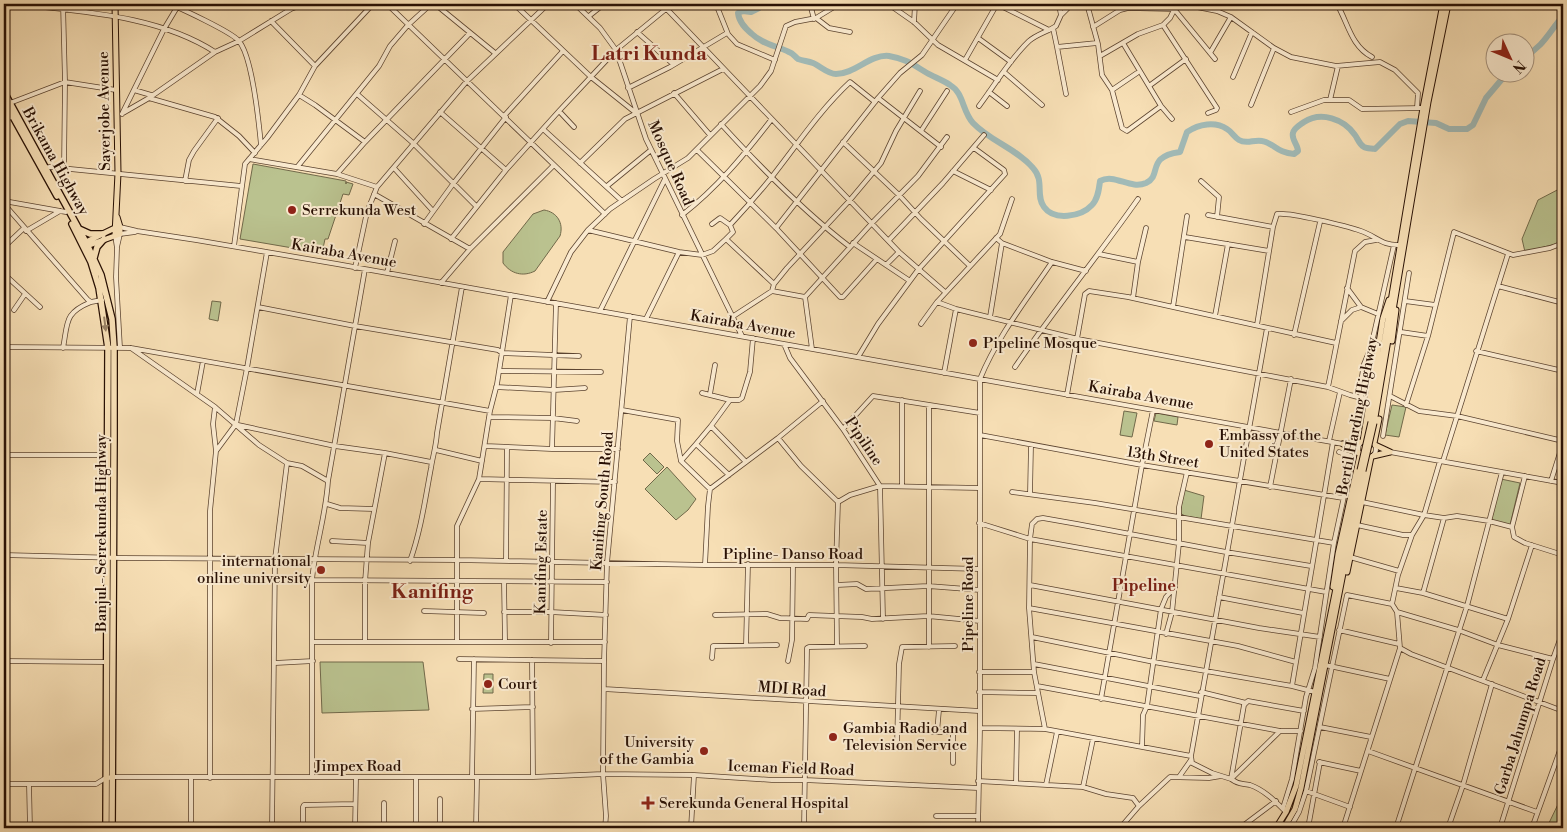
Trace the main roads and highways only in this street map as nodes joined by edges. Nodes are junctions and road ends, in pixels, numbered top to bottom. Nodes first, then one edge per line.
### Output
1 (115, 4) edge
2 (1443, 4) edge
3 (1448, 4) edge
4 (4, 92) edge
5 (4, 100) edge
6 (1424, 114) junction
7 (1422, 124) junction
8 (44, 168) junction
9 (117, 227) junction
10 (78, 228) junction
11 (118, 235) joint
12 (104, 237) junction
13 (85, 244) junction
14 (94, 258) junction
15 (1393, 298) junction
16 (114, 348) junction
17 (111, 557) junction
18 (1337, 593) junction
19 (109, 778) junction
20 (106, 828) edge
21 (112, 828) edge
22 (1276, 828) edge
23 (1284, 828) edge

1 - 9 main road, Sayerjobe Avenue
2 - 6 main road, Bertil Harding Highway
3 - 6 main road, Bertil Harding Highway
4 - 8 highway, Brikama Highway
5 - 8 highway, Brikama Highway
6 - 7 main road, Bertil Harding Highway
7 - 15 main road, Bertil Harding Highway
7 - 15 main road, Bertil Harding Highway
8 - 10 highway, Brikama Highway
8 - 13 highway, Brikama Highway
9 - 11 main road, Sayerjobe Avenue
9 - 12 main road, Kairaba Avenue
10 - 12 highway
10 - 13 highway, Brikama Highway
11 - 12 main road, Kairaba Avenue
12 - 13 main road, Kairaba Avenue
12 - 14 highway
13 - 14 highway, Banjul - Serrekunda Highway
13 -> 16 highway, Banjul - Serrekunda Highway
14 - 16 highway, Banjul - Serrekunda Highway
15 - 18 main road, Bertil Harding Highway, bridge
15 - 18 main road
15 - 18 main road
16 - 17 highway, Banjul - Serrekunda Highway
16 - 17 highway, Banjul - Serrekunda Highway
17 - 19 highway, Banjul - Serrekunda Highway
17 - 19 highway, Banjul - Serrekunda Highway
18 - 22 main road, Bertil Harding Highway
18 - 23 main road, Bertil Harding Highway
19 - 20 highway, Banjul - Serrekunda Highway
19 - 21 highway, Banjul - Serrekunda Highway

